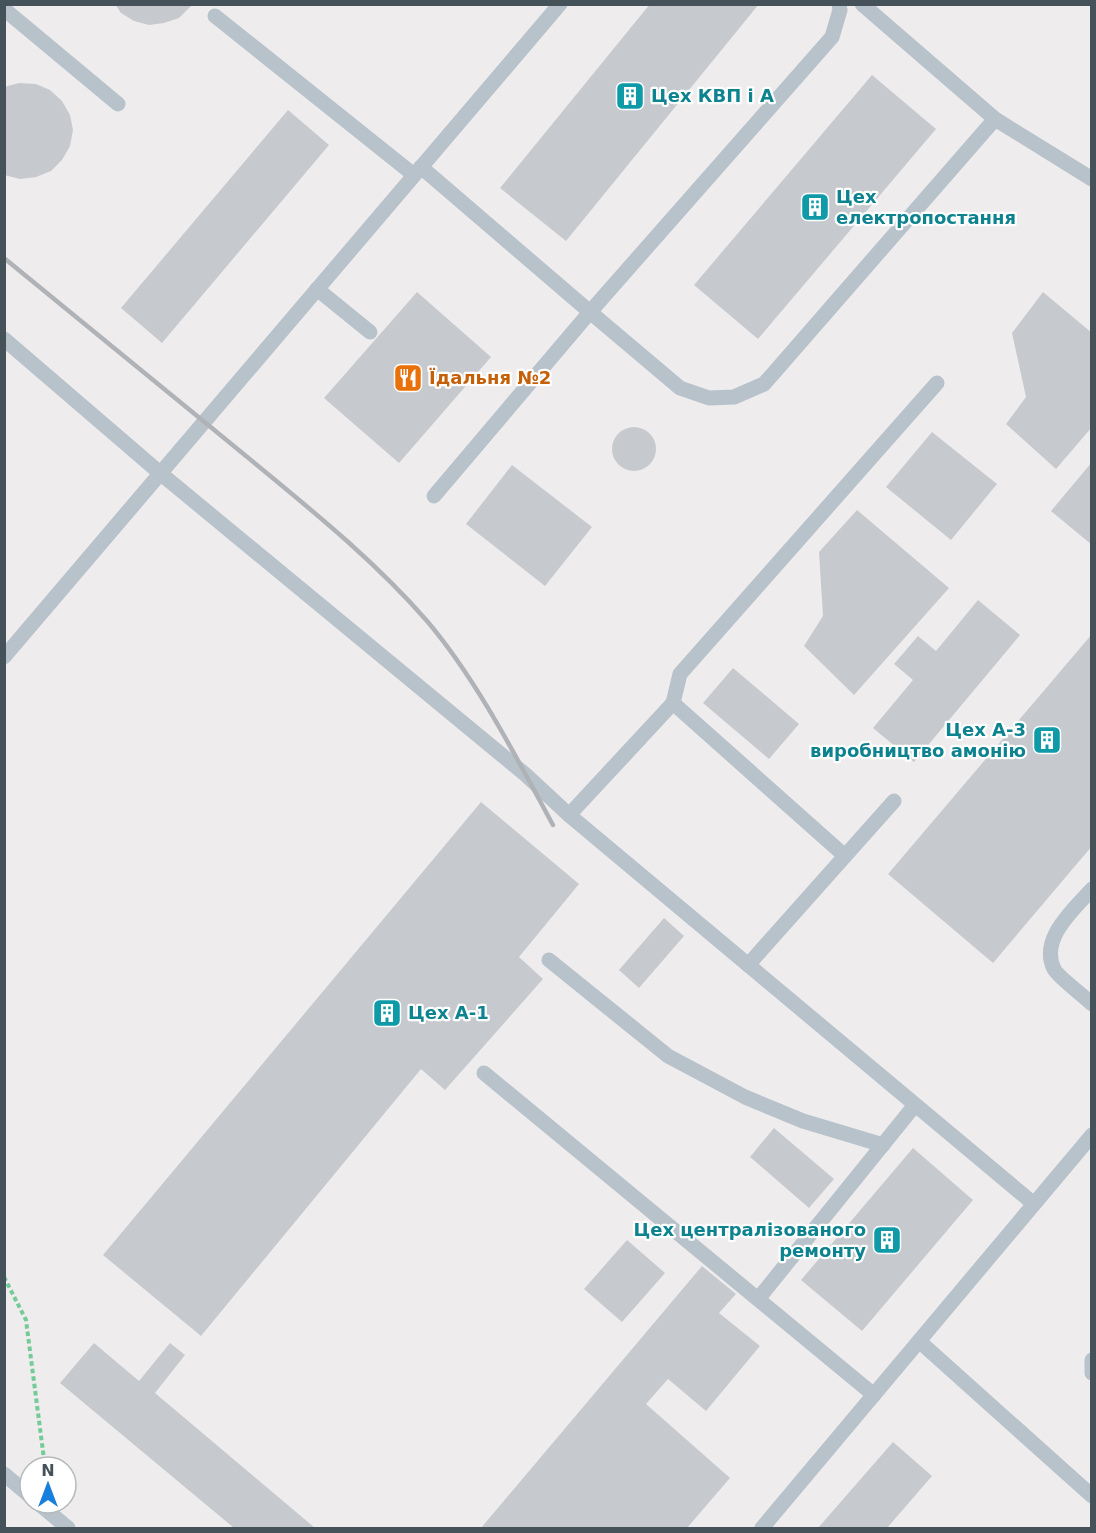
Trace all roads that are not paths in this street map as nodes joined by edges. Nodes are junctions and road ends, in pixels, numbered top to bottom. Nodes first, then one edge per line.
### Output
1 (560, 4) edge
2 (839, 4) edge
3 (862, 4) edge
4 (4, 9) edge
5 (215, 16) dead end
6 (118, 104) dead end
7 (995, 119) junction
8 (417, 171) junction
9 (1092, 179) edge
10 (317, 290) junction
11 (590, 312) junction
12 (370, 332) dead end
13 (4, 339) edge
14 (937, 383) dead end
15 (160, 473) junction
16 (434, 496) dead end
17 (4, 657) edge
18 (673, 703) junction
19 (894, 801) dead end
20 (569, 815) junction
21 (845, 856) junction
22 (1092, 889) edge
23 (549, 960) dead end
24 (748, 965) junction
25 (1092, 1004) edge
26 (484, 1072) dead end
27 (915, 1105) junction
28 (1092, 1135) edge
29 (883, 1145) junction
30 (1034, 1204) junction
31 (758, 1299) junction
32 (919, 1341) junction
33 (1092, 1360) edge
34 (1092, 1373) edge
35 (874, 1395) junction
36 (4, 1474) edge
37 (18, 1486) edge
38 (1092, 1496) edge
39 (52, 1515) edge
40 (68, 1528) edge
41 (762, 1528) edge

1 - 8 lane
2 - 11 lane
3 - 7 lane
4 - 6 lane
5 - 8 lane
7 - 9 lane
7 - 11 lane
8 - 10 lane
8 - 11 lane
10 - 12 lane
10 - 15 lane
11 - 16 lane
13 - 15 lane
14 - 18 lane
15 - 17 lane
15 - 20 lane
18 - 20 lane
18 - 21 lane
19 - 21 lane
20 - 24 lane
21 - 24 lane
22 - 25 lane
23 - 29 lane
24 - 27 lane
26 - 31 lane
27 - 29 lane
27 - 30 lane
28 - 30 lane
29 - 31 lane
30 - 32 lane
31 - 35 lane
32 - 35 lane
32 - 38 lane
33 - 34 lane
35 - 41 lane
36 - 37 lane
39 - 40 lane

